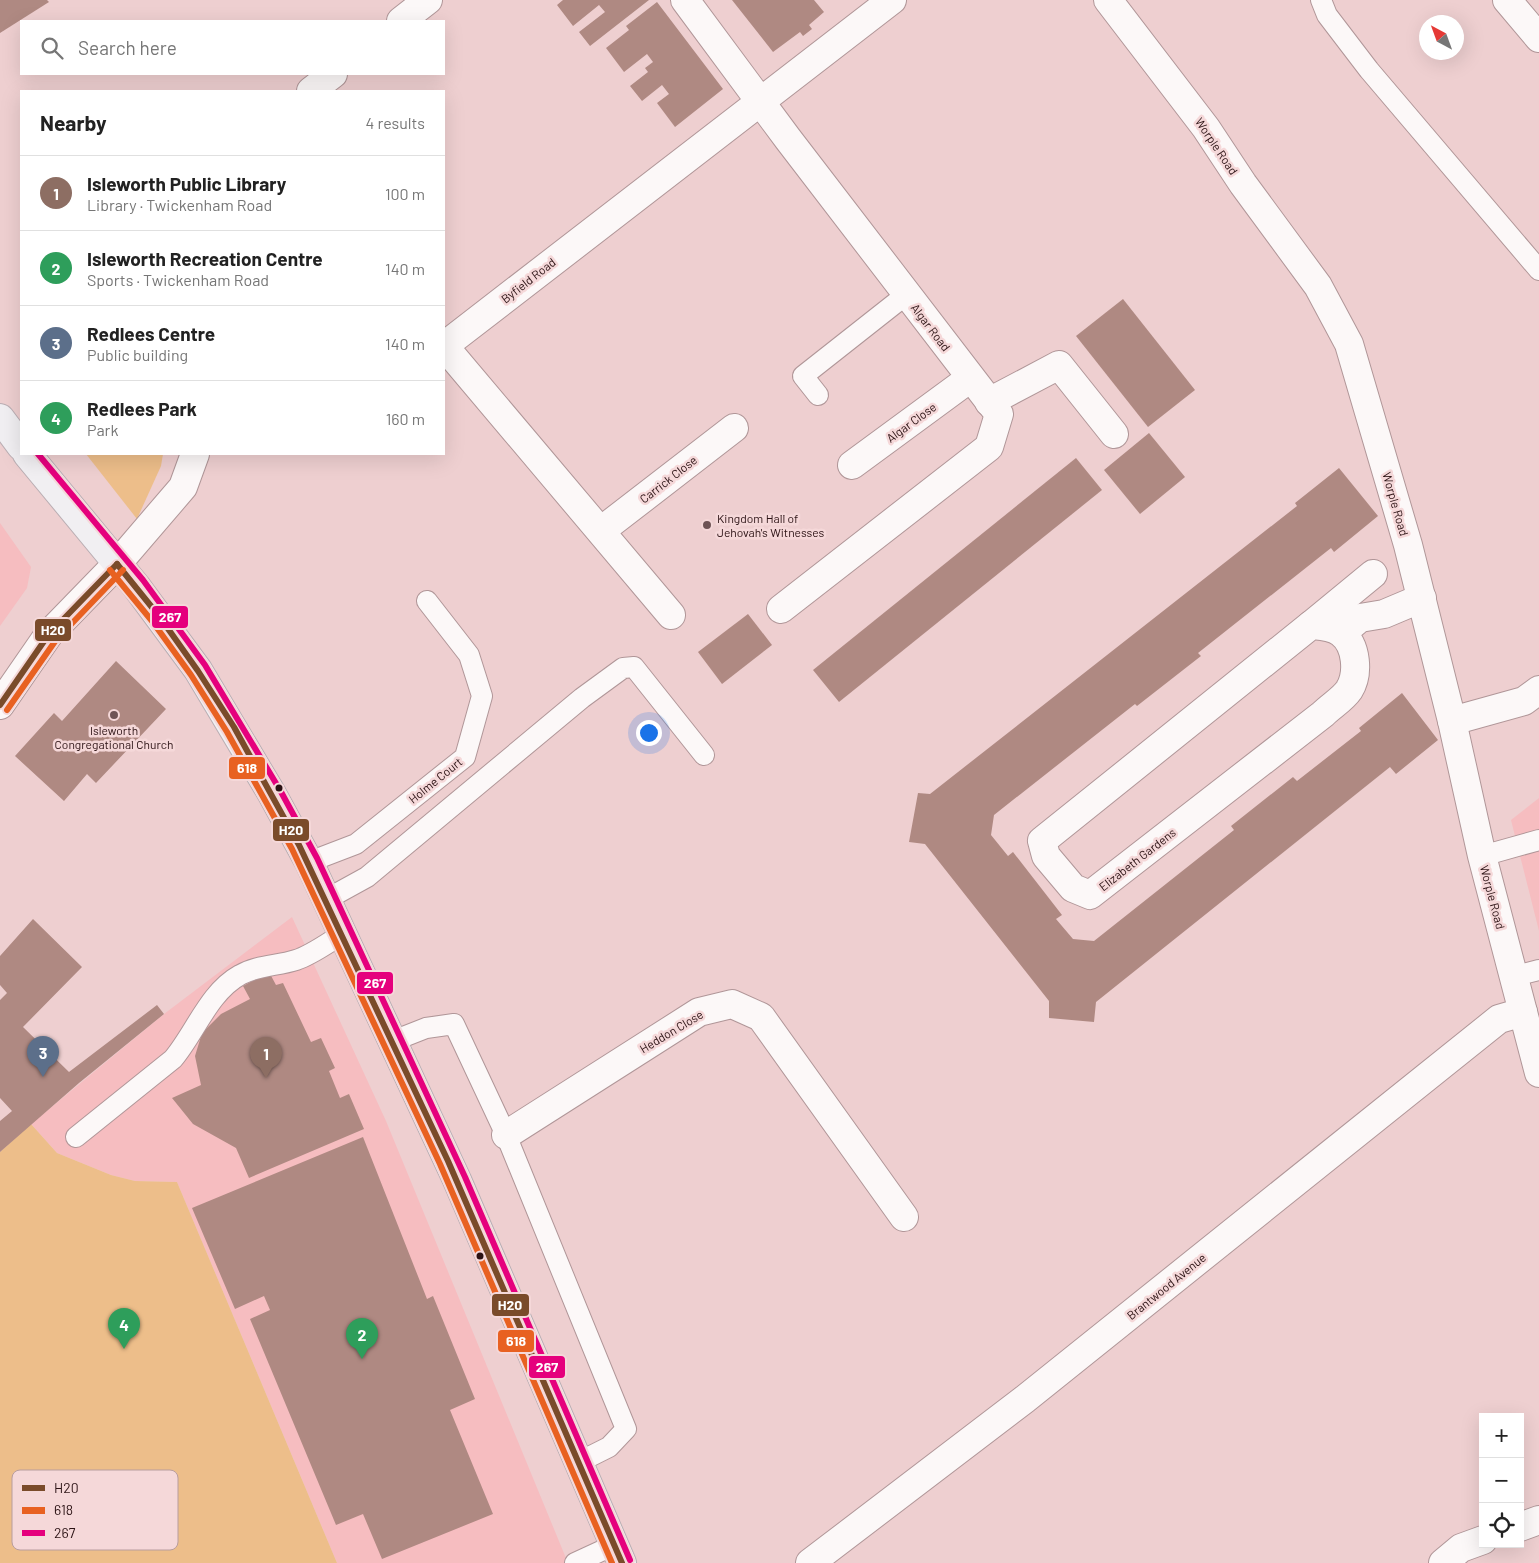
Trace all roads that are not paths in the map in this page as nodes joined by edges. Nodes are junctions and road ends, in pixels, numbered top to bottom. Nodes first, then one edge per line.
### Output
1 (428, 0) edge
2 (685, 0) edge
3 (892, 0) edge
4 (1108, 0) edge
5 (1321, 0) edge
6 (1507, 0) edge
7 (401, 20) edge
8 (1539, 38) edge
9 (332, 75) edge
10 (312, 90) edge
11 (760, 100) junction
12 (1539, 270) edge
13 (906, 294) junction
14 (445, 345) edge
15 (445, 347) edge
16 (969, 378) junction
17 (818, 395) dead end
18 (989, 402) junction
19 (0, 418) edge
20 (734, 428) dead end
21 (1114, 434) dead end
22 (20, 445) edge
23 (28, 455) edge
24 (195, 455) edge
25 (852, 465) dead end
26 (602, 530) junction
27 (117, 564) junction
28 (1373, 574) dead end
29 (1422, 598) junction
30 (427, 601) dead end
31 (781, 610) dead end
32 (671, 615) dead end
33 (1311, 625) junction
34 (1348, 643) junction
35 (1539, 690) edge
36 (0, 705) edge
37 (1452, 722) junction
38 (704, 755) dead end
39 (1539, 840) edge
40 (1482, 856) junction
41 (309, 862) junction
42 (327, 900) junction
43 (344, 933) junction
44 (1527, 973) edge
45 (1523, 1012) junction
46 (393, 1041) junction
47 (1539, 1073) edge
48 (506, 1134) junction
49 (76, 1138) dead end
50 (904, 1217) dead end
51 (577, 1463) junction
52 (1539, 1520) edge
53 (1524, 1526) edge
54 (1479, 1542) edge
55 (618, 1554) edge
56 (575, 1563) edge
57 (810, 1563) edge
58 (1443, 1563) edge

1 - 7 street
2 - 11 street, Algar Road
3 - 11 street, Byfield Road
4 - 29 street, Worple Road
5 - 12 lane
6 - 8 street
9 - 10 street
11 - 13 street, Algar Road
11 - 14 street, Byfield Road
13 - 16 street, Algar Road
13 - 17 lane
15 - 26 street, Byfield Road
16 - 18 street, Algar Road
16 - 25 street, Algar Close
18 - 21 street
18 - 31 street, Algar Road
19 - 22 main road
20 - 26 street, Carrick Close
23 - 27 main road
24 - 27 street
26 - 32 street, Byfield Road
27 - 36 street
27 - 41 main road
28 - 33 street, Elizabeth Gardens
29 - 34 street
29 - 37 street, Worple Road
30 - 41 lane, Holme Court
33 - 34 street
33 - 34 street, Elizabeth Gardens
35 - 37 street
37 - 40 street, Worple Road
38 - 42 lane
39 - 40 lane
40 - 44 street, Worple Road
41 - 42 main road
42 - 43 main road
43 - 46 main road
43 - 49 lane
44 - 45 street, Worple Road
45 - 47 street, Worple Road
45 - 57 street, Brantwood Avenue
46 - 48 lane
46 - 51 main road
48 - 50 street, Heddon Close
48 - 51 lane
51 - 55 main road
52 - 53 street
54 - 58 street
55 - 56 lane

